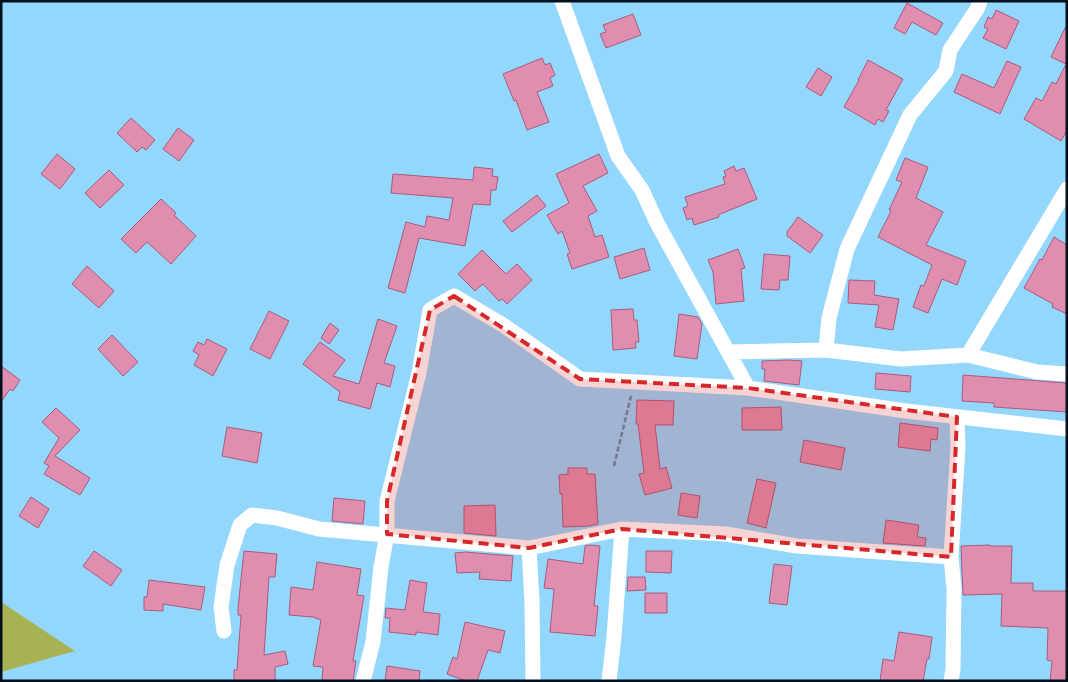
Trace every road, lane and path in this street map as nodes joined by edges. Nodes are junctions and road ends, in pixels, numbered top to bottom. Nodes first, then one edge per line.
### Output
1 (562, 1) edge
2 (980, 1) edge
3 (1067, 189) edge
4 (826, 350) junction
5 (729, 352) junction
6 (968, 355) junction
7 (1067, 374) edge
8 (645, 383) junction
9 (748, 388) junction
10 (957, 416) junction
11 (1067, 429) edge
12 (614, 466) dead end
13 (622, 529) junction
14 (387, 534) junction
15 (529, 548) junction
16 (952, 557) junction
17 (224, 631) dead end
18 (363, 681) edge
19 (533, 681) edge
20 (609, 681) edge
21 (951, 681) edge

1 - 5 street
2 - 4 street
3 - 6 street
4 - 5 street
4 - 6 street
5 - 9 street
6 - 7 street
8 - 9 street
8 - 12 path
8 - 14 street
9 - 10 street
10 - 11 street
10 - 16 street
13 - 15 street
13 - 16 street
13 - 20 street
14 - 15 street
14 - 17 street
14 - 18 street
15 - 19 street
16 - 21 street

